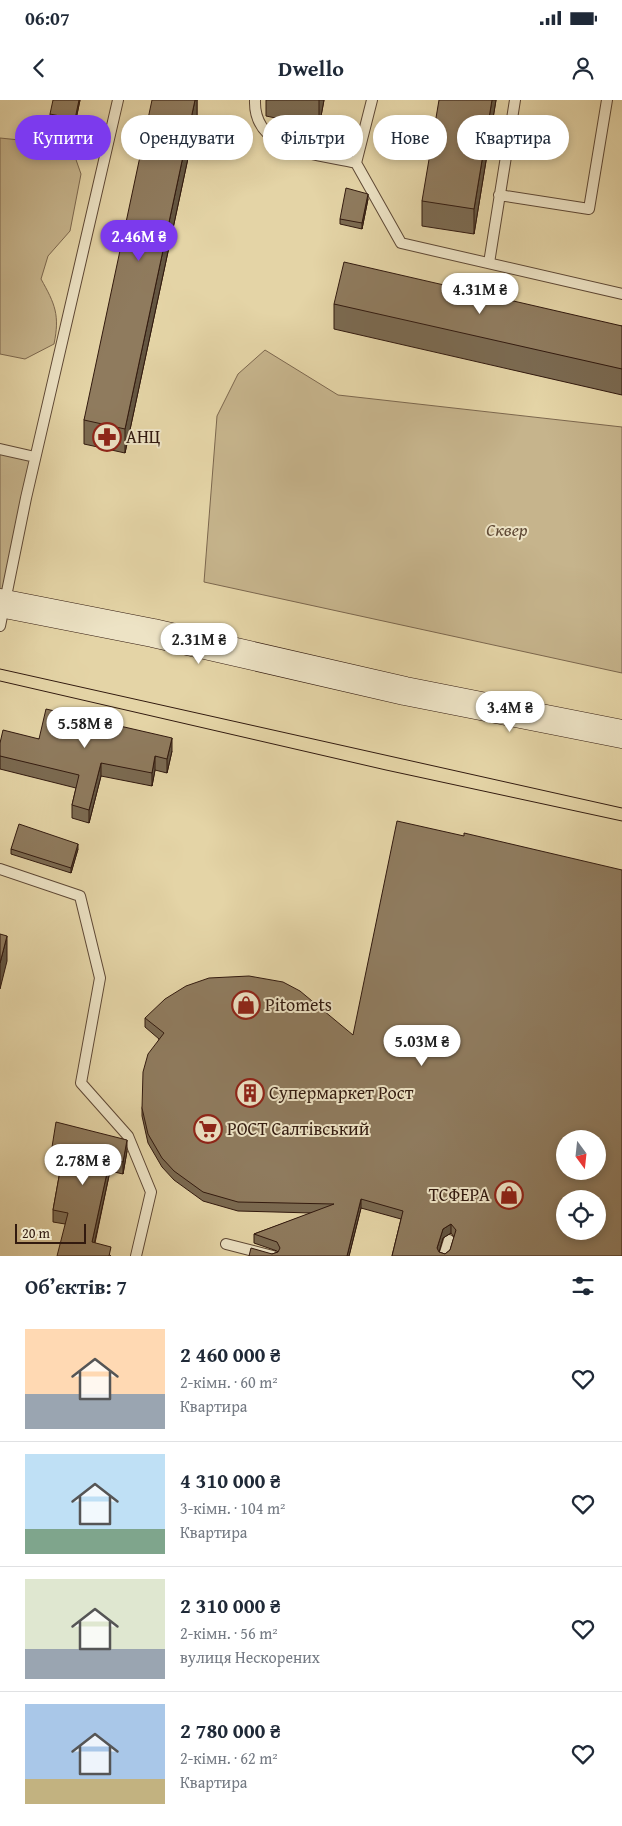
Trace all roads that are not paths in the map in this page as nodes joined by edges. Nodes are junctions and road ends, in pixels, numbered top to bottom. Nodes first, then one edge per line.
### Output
1 (118, 100) edge
2 (256, 100) edge
3 (372, 100) edge
4 (515, 100) edge
5 (607, 100) edge
6 (356, 163) junction
7 (498, 195) junction
8 (489, 262) junction
9 (622, 294) edge
10 (0, 449) edge
11 (35, 457) junction
12 (1, 611) edge
13 (622, 734) edge
14 (0, 869) edge
15 (449, 1240) dead end
16 (226, 1244) dead end
17 (136, 1256) edge
18 (272, 1256) edge
19 (444, 1256) edge

1 - 11 lane
2 - 6 lane
3 - 6 lane
4 - 7 lane
5 - 7 lane
6 - 8 lane
7 - 8 lane
8 - 9 lane
10 - 11 lane
11 - 12 lane
12 - 13 main road
14 - 17 lane
15 - 19 lane
16 - 18 lane

